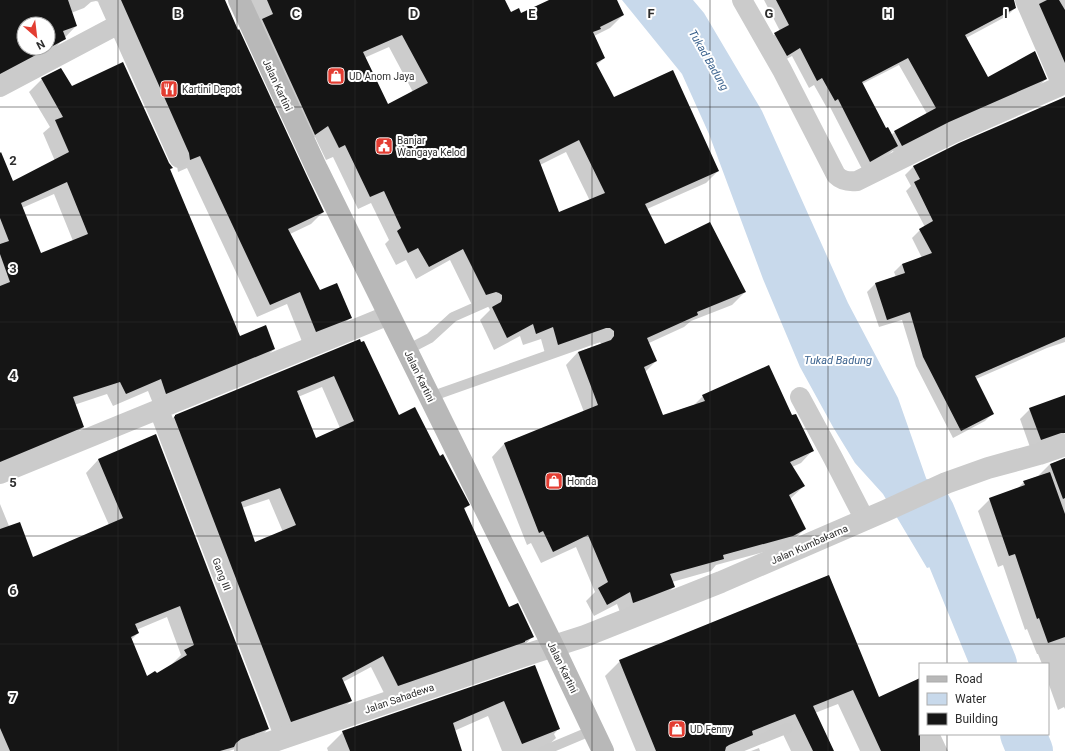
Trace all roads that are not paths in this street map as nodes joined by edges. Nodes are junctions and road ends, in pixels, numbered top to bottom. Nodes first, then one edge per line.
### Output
1 (108, 0) edge
2 (239, 0) edge
3 (742, 0) edge
4 (1025, 0) edge
5 (118, 24) junction
6 (1063, 85) edge
7 (0, 87) edge
8 (179, 158) dead end
9 (496, 298) dead end
10 (389, 315) junction
11 (608, 334) dead end
12 (407, 350) junction
13 (430, 397) junction
14 (800, 397) dead end
15 (159, 410) junction
16 (1065, 445) edge
17 (0, 474) edge
18 (865, 520) junction
19 (553, 646) junction
20 (788, 728) dead end
21 (593, 730) junction
22 (285, 738) junction
23 (245, 751) edge
24 (543, 751) edge
25 (603, 751) edge
26 (731, 751) edge

1 - 5 street
2 - 10 main road, Jalan Kartini
3 - 6 street
4 - 6 street
5 - 7 street
5 - 8 street
9 - 12 lane
10 - 12 main road, Jalan Kartini
10 - 15 street
11 - 13 lane
12 - 13 main road, Jalan Kartini
13 - 19 main road, Jalan Kartini
14 - 18 street
15 - 17 street
15 - 22 street, Gang III
16 - 18 street, Jalan Kumbakarna
18 - 19 street, Jalan Kumbakarna
19 - 21 main road, Jalan Kartini
19 - 22 street, Jalan Sahadewa
20 - 26 lane
21 - 24 lane
21 - 25 main road, Jalan Kartini
22 - 23 street, Jalan Sahadewa

